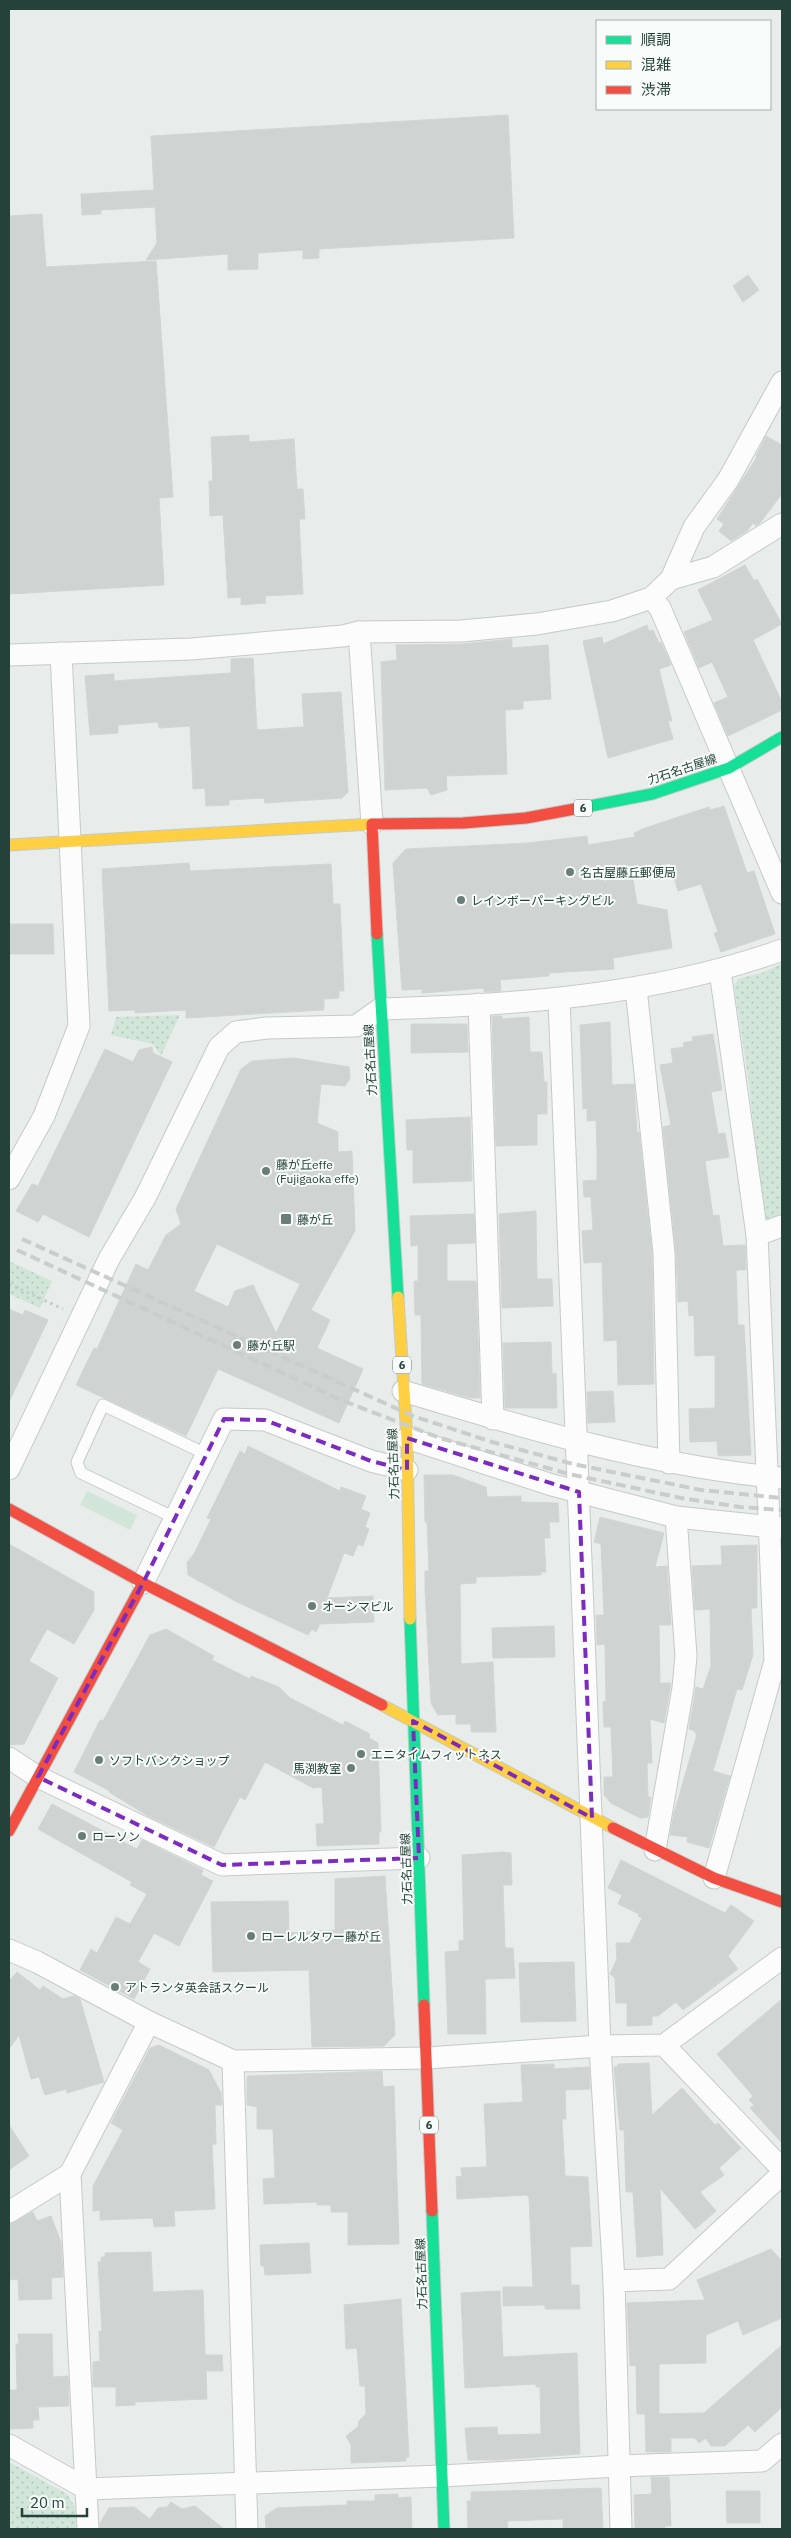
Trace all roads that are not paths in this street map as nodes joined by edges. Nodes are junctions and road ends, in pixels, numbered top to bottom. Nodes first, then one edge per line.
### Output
1 (782, 382) edge
2 (782, 524) edge
3 (671, 579) junction
4 (651, 598) junction
5 (359, 632) junction
6 (61, 653) junction
7 (9, 654) edge
8 (782, 737) edge
9 (729, 768) junction
10 (372, 824) junction
11 (71, 842) junction
12 (9, 845) edge
13 (782, 894) edge
14 (782, 950) edge
15 (720, 971) junction
16 (636, 988) junction
17 (559, 999) junction
18 (479, 1004) junction
19 (380, 1009) junction
20 (9, 1179) edge
21 (782, 1226) edge
22 (756, 1235) junction
23 (403, 1391) junction
24 (492, 1419) junction
25 (407, 1438) junction
26 (576, 1442) junction
27 (206, 1454) junction
28 (670, 1462) junction
29 (9, 1469) edge
30 (407, 1470) junction
31 (774, 1478) edge
32 (579, 1492) junction
33 (9, 1509) edge
34 (676, 1517) junction
35 (175, 1518) junction
36 (776, 1528) edge
37 (143, 1583) junction
38 (413, 1721) junction
39 (9, 1758) edge
40 (38, 1777) junction
41 (592, 1818) junction
42 (9, 1831) edge
43 (655, 1850) junction
44 (419, 1858) junction
45 (714, 1878) junction
46 (782, 1902) edge
47 (9, 1950) edge
48 (782, 1958) edge
49 (149, 2022) junction
50 (664, 2045) junction
51 (600, 2046) junction
52 (427, 2058) junction
53 (233, 2061) junction
54 (782, 2168) edge
55 (70, 2174) junction
56 (782, 2174) edge
57 (9, 2212) edge
58 (614, 2281) junction
59 (782, 2444) edge
60 (9, 2445) edge
61 (618, 2466) junction
62 (442, 2476) junction
63 (245, 2482) junction
64 (87, 2489) junction
65 (88, 2529) edge
66 (247, 2529) edge
67 (444, 2529) edge
68 (621, 2529) edge

1 - 3 street
2 - 3 street
3 - 4 street
4 - 5 street
4 - 9 street
5 - 6 street
5 - 10 street
6 - 7 street
6 - 11 street
8 - 9 main road, 力石名古屋線 / 6
9 - 10 main road, 力石名古屋線 / 6
9 - 13 street
10 - 11 main road
10 - 19 main road, 力石名古屋線 / 6
11 - 12 main road
11 - 20 street
14 - 15 street
15 - 16 street
15 - 22 street
16 - 17 street
16 - 28 street
17 - 18 street
17 - 26 street
18 - 19 street
18 - 24 street
19 - 23 main road, 力石名古屋線 / 6
19 - 29 street
21 - 22 street
22 - 31 street
23 - 24 street
23 - 25 main road, 力石名古屋線 / 6
24 - 26 street
25 - 30 main road, 力石名古屋線 / 6
25 - 32 street
26 - 28 street
26 - 32 street
27 - 30 street
27 - 35 street
27 - 35 lane
28 - 31 street
30 - 38 main road, 力石名古屋線 / 6
31 - 36 street
32 - 34 street
32 - 41 street
33 - 37 main road
34 - 36 street
34 - 43 street
35 - 37 street
36 - 45 street
37 - 38 main road
37 - 40 main road
38 - 41 main road
38 - 44 main road, 力石名古屋線 / 6
39 - 40 street
40 - 42 main road
40 - 44 street
41 - 43 main road
41 - 51 street
43 - 45 main road
44 - 52 main road, 力石名古屋線 / 6
45 - 46 main road
47 - 49 street
48 - 50 street
49 - 53 street
49 - 55 street
50 - 51 street
50 - 54 street
51 - 52 street
51 - 58 street
52 - 53 street
52 - 62 main road, 力石名古屋線 / 6
53 - 63 street
55 - 57 street
55 - 64 street
56 - 58 street
58 - 61 street
59 - 61 street
60 - 64 street
61 - 62 street
61 - 68 street
62 - 63 street
62 - 67 main road, 力石名古屋線 / 6
63 - 64 street
63 - 66 street
64 - 65 street

